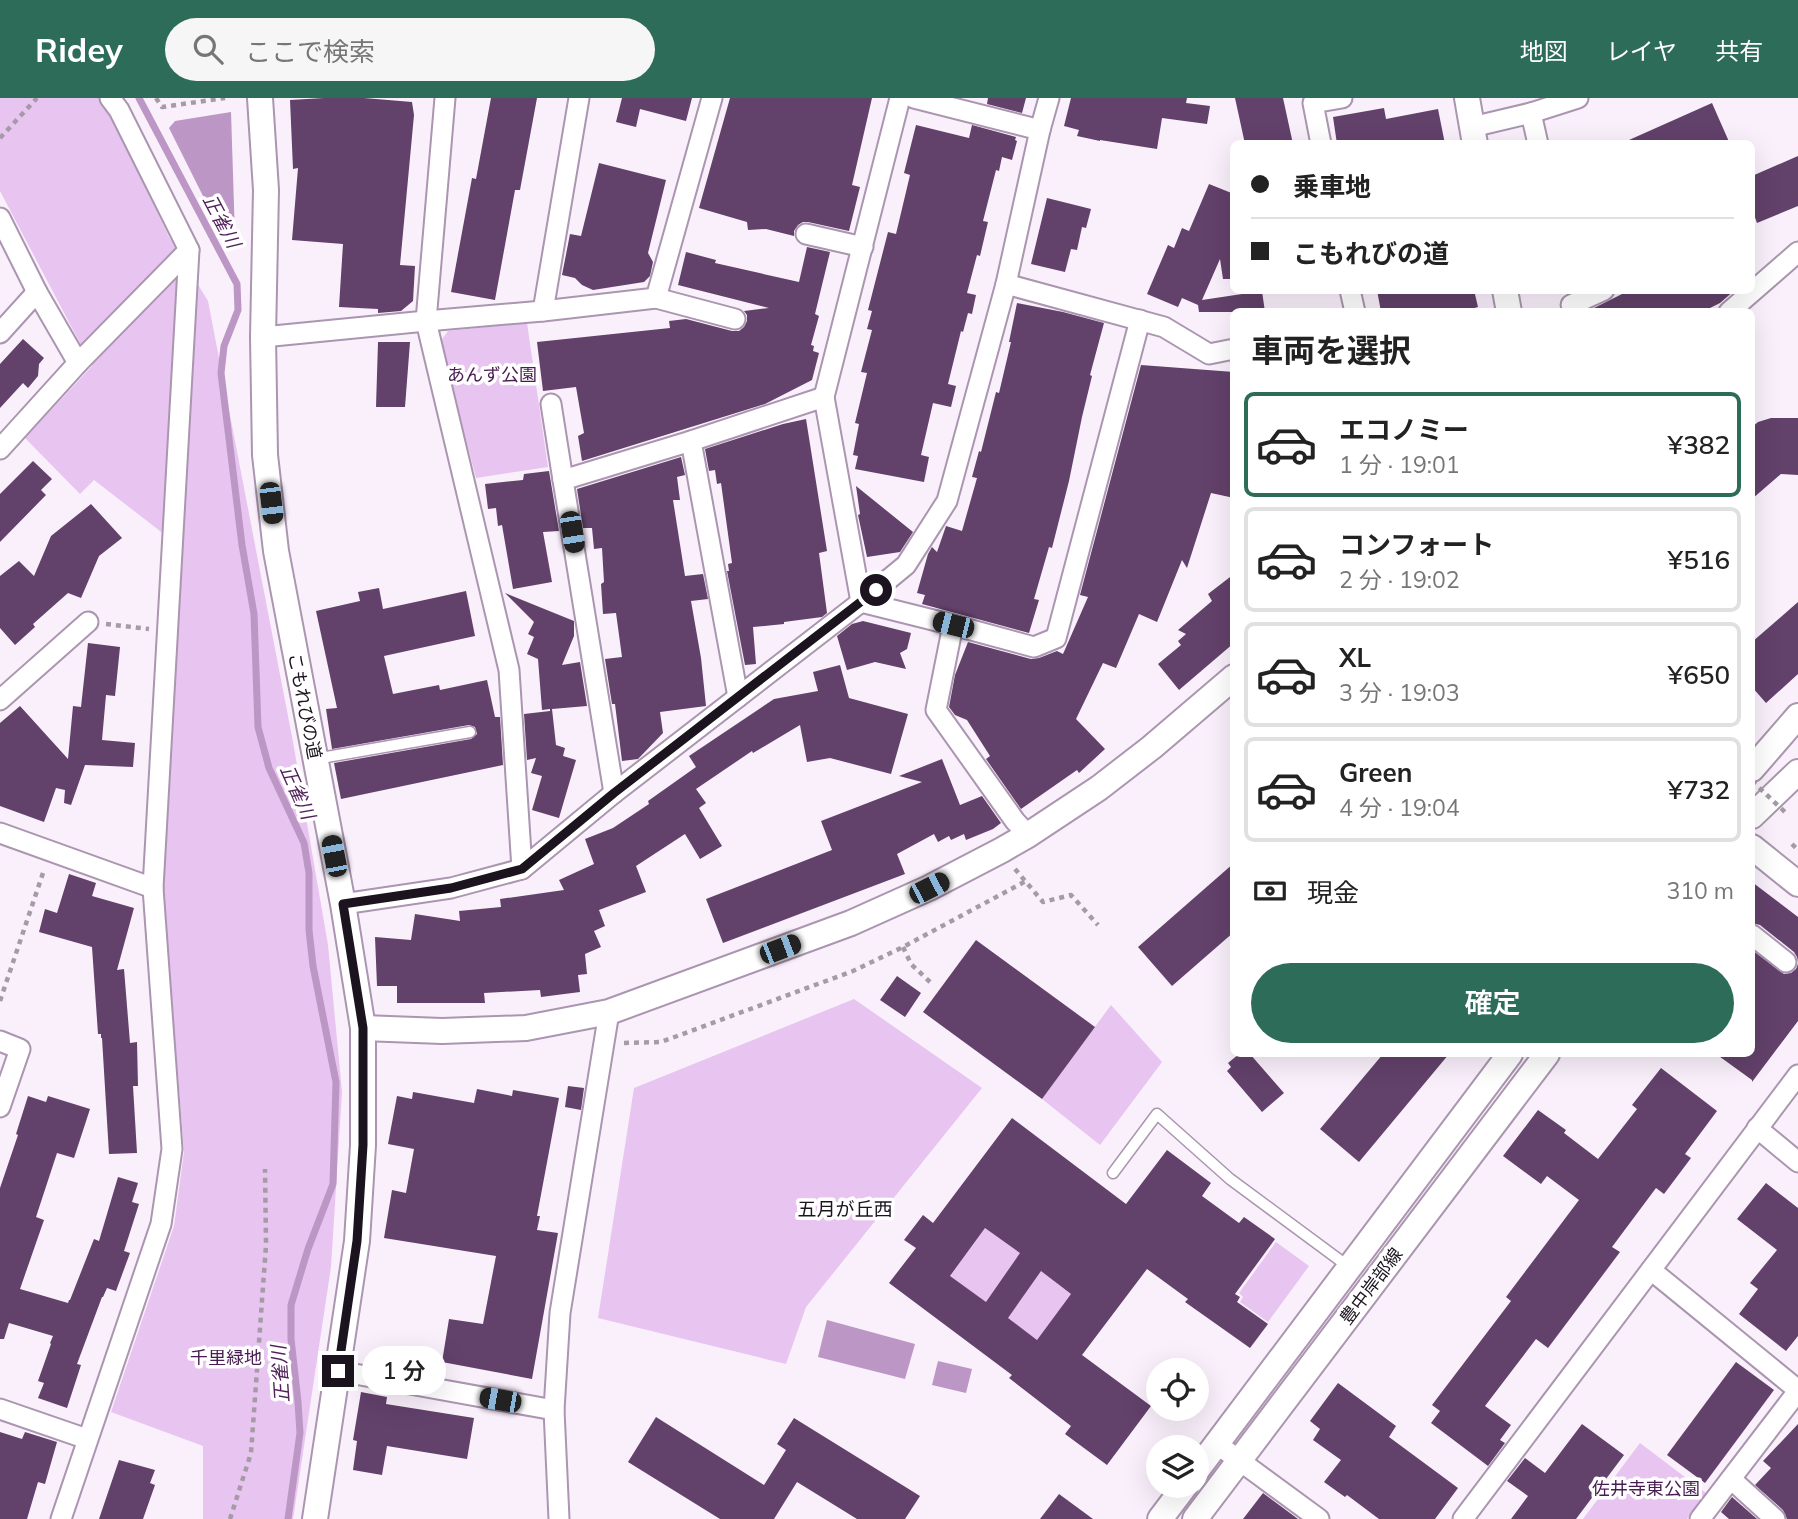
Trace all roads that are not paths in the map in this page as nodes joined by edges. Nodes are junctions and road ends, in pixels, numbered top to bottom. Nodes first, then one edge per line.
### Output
1 (110, 98) edge
2 (260, 98) edge
3 (445, 98) edge
4 (579, 98) edge
5 (712, 98) edge
6 (900, 98) edge
7 (914, 98) edge
8 (1049, 98) edge
9 (1342, 98) edge
10 (1467, 98) edge
11 (1578, 98) edge
12 (1531, 113) junction
13 (1040, 130) junction
14 (1474, 135) edge
15 (1320, 140) edge
16 (1537, 140) edge
17 (0, 218) edge
18 (806, 234) dead end
19 (863, 247) junction
20 (189, 250) junction
21 (1798, 252) edge
22 (1006, 285) junction
23 (1755, 289) edge
24 (37, 292) junction
25 (1593, 294) edge
26 (1750, 294) edge
27 (656, 298) junction
28 (1570, 302) edge
29 (1734, 308) edge
30 (543, 311) junction
31 (735, 319) dead end
32 (1140, 320) junction
33 (426, 321) junction
34 (0, 333) edge
35 (263, 337) junction
36 (1230, 350) edge
37 (78, 363) junction
38 (824, 397) junction
39 (551, 404) dead end
40 (691, 441) junction
41 (0, 449) edge
42 (563, 480) junction
43 (862, 602) junction
44 (88, 622) road end
45 (953, 625) junction
46 (1230, 680) edge
47 (738, 697) junction
48 (0, 700) edge
49 (1798, 716) edge
50 (470, 733) dead end
51 (315, 759) junction
52 (1755, 766) edge
53 (1798, 772) edge
54 (614, 793) junction
55 (1755, 813) edge
56 (0, 833) edge
57 (1028, 835) junction
58 (1755, 849) edge
59 (522, 869) junction
60 (1798, 884) edge
61 (153, 888) junction
62 (343, 904) junction
63 (1755, 937) edge
64 (1786, 961) dead end
65 (609, 1012) junction
66 (363, 1028) junction
67 (0, 1041) edge
68 (1508, 1057) edge
69 (1545, 1057) edge
70 (1798, 1075) edge
71 (0, 1107) edge
72 (1757, 1128) junction
73 (1798, 1162) edge
74 (1113, 1173) dead end
75 (1350, 1267) junction
76 (1651, 1270) junction
77 (338, 1371) junction
78 (1798, 1390) edge
79 (0, 1409) edge
80 (554, 1410) junction
81 (87, 1438) junction
82 (1217, 1444) junction
83 (1209, 1454) edge
84 (1239, 1460) junction
85 (1731, 1479) junction
86 (1176, 1498) edge
87 (61, 1519) edge
88 (315, 1519) edge
89 (559, 1519) edge
90 (1160, 1519) edge
91 (1195, 1519) edge
92 (1319, 1519) edge
93 (1463, 1519) edge
94 (1700, 1519) edge
95 (1775, 1519) edge

1 - 20 street
2 - 35 street, こもれびの道
3 - 33 street
4 - 30 street
5 - 27 street
6 - 19 street
7 - 13 street
8 - 13 street
9 - 15 street
10 - 14 street
11 - 12 street
12 - 14 street
12 - 16 street
13 - 22 street
17 - 24 street
18 - 19 street
19 - 38 street
20 - 37 street
20 - 61 street
21 - 23 street
22 - 32 street
22 - 43 street
24 - 34 street
24 - 37 street
25 - 28 street
26 - 29 street
27 - 30 street
27 - 31 street
30 - 33 street
32 - 36 street
32 - 45 street
33 - 35 street
33 - 59 street
35 - 51 street, こもれびの道
37 - 41 street
38 - 40 street
38 - 43 street
39 - 42 street
40 - 42 street
40 - 47 street
42 - 54 street
43 - 45 street
43 - 47 street
44 - 48 street
45 - 57 street
46 - 57 street
47 - 54 street
49 - 52 street
50 - 51 lane
51 - 62 street, こもれびの道
53 - 55 street
54 - 59 street
56 - 61 street
57 - 65 street
58 - 60 street
59 - 62 street
61 - 81 street
62 - 66 street, こもれびの道
63 - 64 street
65 - 66 street
65 - 80 street
66 - 77 street, こもれびの道
67 - 71 street
68 - 75 street, 豊中岸部線
69 - 84 street, 豊中岸部線
70 - 72 street
72 - 73 street
72 - 76 street
74 - 75 lane
75 - 82 street, 豊中岸部線
76 - 78 street
76 - 93 street
77 - 80 street
77 - 88 street, こもれびの道
78 - 85 street
79 - 81 street
80 - 89 street
81 - 87 street
82 - 83 street, 豊中岸部線
82 - 84 street
84 - 91 street, 豊中岸部線
84 - 92 street
85 - 94 street
85 - 95 street
86 - 90 street

